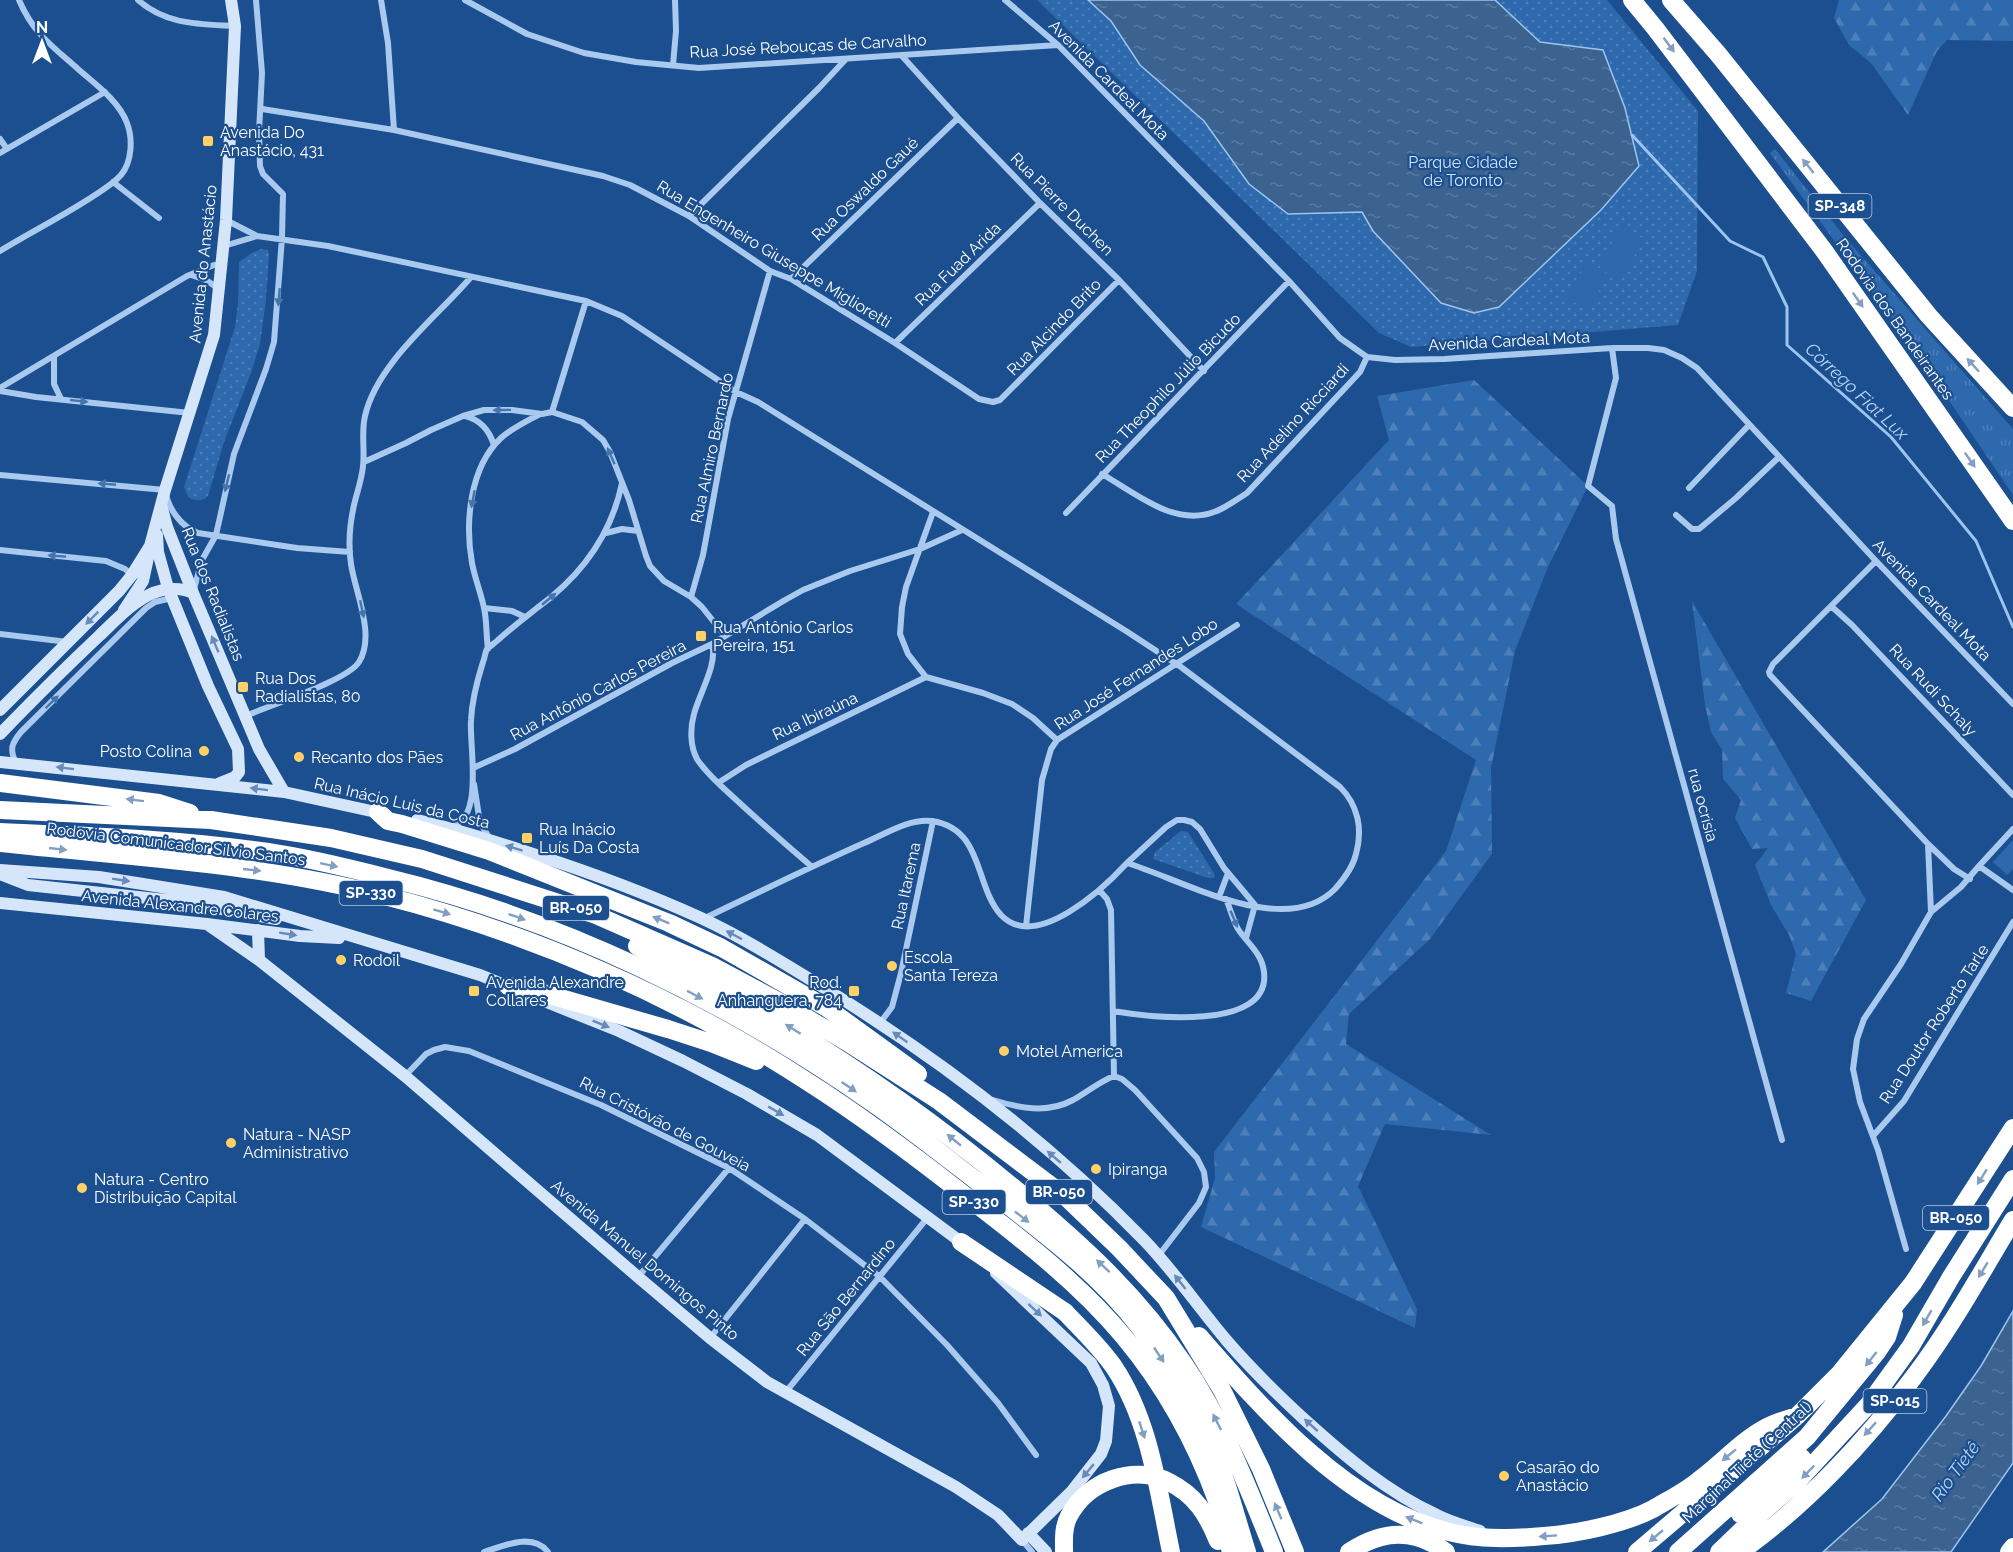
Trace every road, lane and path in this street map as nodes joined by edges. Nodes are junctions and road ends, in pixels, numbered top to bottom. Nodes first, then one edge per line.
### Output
1 (19, 0) edge
2 (138, 0) edge
3 (231, 0) edge
4 (256, 0) edge
5 (381, 0) edge
6 (465, 0) edge
7 (675, 0) edge
8 (1005, 0) edge
9 (1632, 0) edge
10 (1671, 0) edge
11 (235, 26) junction
12 (1058, 45) junction
13 (902, 56) junction
14 (846, 60) junction
15 (673, 65) junction
16 (105, 92) junction
17 (262, 109) junction
18 (958, 118) junction
19 (394, 130) junction
20 (0, 139) edge
21 (7, 149) junction
22 (0, 153) edge
23 (113, 182) junction
24 (1040, 203) junction
25 (689, 216) junction
26 (159, 218) dead end
27 (226, 220) junction
28 (257, 236) junction
29 (282, 238) junction
30 (224, 246) junction
31 (0, 251) edge
32 (222, 265) junction
33 (770, 271) junction
34 (190, 274) junction
35 (471, 277) junction
36 (791, 279) junction
37 (1119, 280) junction
38 (1289, 281) junction
39 (220, 290) junction
40 (586, 301) junction
41 (895, 343) junction
42 (1612, 348) junction
43 (54, 357) junction
44 (1367, 357) junction
45 (1204, 371) junction
46 (0, 389) edge
47 (736, 392) junction
48 (1009, 393) joint
49 (61, 399) junction
50 (2013, 408) edge
51 (552, 412) junction
52 (190, 413) junction
53 (542, 414) junction
54 (463, 416) junction
55 (1749, 425) junction
56 (495, 445) junction
57 (1779, 457) junction
58 (364, 462) junction
59 (1102, 474) junction
60 (0, 475) edge
61 (622, 483) junction
62 (1689, 488) dead end
63 (165, 490) junction
64 (161, 504) junction
65 (933, 512) junction
66 (1066, 513) dead end
67 (1676, 515) dead end
68 (2013, 521) edge
69 (157, 525) junction
70 (962, 530) junction
71 (638, 531) junction
72 (606, 533) junction
73 (216, 535) junction
74 (150, 546) junction
75 (920, 549) junction
76 (0, 550) edge
77 (350, 552) junction
78 (1876, 561) junction
79 (132, 575) junction
80 (170, 593) junction
81 (193, 593) junction
82 (691, 597) junction
83 (1831, 606) junction
84 (484, 608) junction
85 (122, 615) junction
86 (525, 617) junction
87 (1237, 625) dead end
88 (0, 634) edge
89 (725, 636) junction
90 (69, 642) junction
91 (712, 644) junction
92 (488, 649) junction
93 (1174, 664) junction
94 (926, 677) junction
95 (230, 679) junction
96 (208, 686) junction
97 (2013, 704) edge
98 (0, 710) edge
99 (246, 716) junction
100 (0, 734) edge
101 (1058, 740) junction
102 (0, 762) edge
103 (16, 763) junction
104 (473, 768) junction
105 (473, 780) junction
106 (0, 783) edge
107 (718, 783) junction
108 (214, 785) junction
109 (284, 792) junction
110 (2013, 795) edge
111 (0, 810) edge
112 (378, 812) junction
113 (211, 819) junction
114 (933, 821) junction
115 (440, 825) junction
116 (2013, 829) edge
117 (0, 832) edge
118 (490, 841) junction
119 (0, 843) edge
120 (1928, 844) junction
121 (1128, 863) junction
122 (811, 866) junction
123 (1979, 866) junction
124 (0, 872) edge
125 (1228, 873) junction
126 (1970, 879) junction
127 (505, 884) junction
128 (2013, 890) edge
129 (1100, 891) junction
130 (1219, 897) junction
131 (1226, 899) junction
132 (0, 903) edge
133 (1255, 905) junction
134 (1931, 912) junction
135 (703, 919) junction
136 (304, 921) junction
137 (2013, 922) edge
138 (207, 924) junction
139 (1026, 926) junction
140 (258, 930) junction
141 (356, 938) junction
142 (1246, 938) junction
143 (259, 960) junction
144 (508, 987) junction
145 (1113, 1011) junction
146 (880, 1023) junction
147 (1114, 1076) junction
148 (405, 1077) junction
149 (809, 1082) junction
150 (984, 1097) junction
151 (939, 1101) junction
152 (2013, 1128) edge
153 (1873, 1136) junction
154 (1782, 1140) dead end
155 (729, 1168) junction
156 (2013, 1179) edge
157 (928, 1217) junction
158 (805, 1219) junction
159 (2013, 1220) edge
160 (961, 1242) junction
161 (1906, 1250) dead end
162 (1158, 1256) junction
163 (638, 1277) junction
164 (880, 1277) junction
165 (1166, 1298) junction
166 (1896, 1307) junction
167 (710, 1338) junction
168 (1911, 1346) junction
169 (785, 1393) junction
170 (1797, 1416) junction
171 (1036, 1455) dead end
172 (1234, 1479) junction
173 (1025, 1536) junction
174 (1512, 1539) junction
175 (2013, 1547) edge
176 (484, 1552) edge
177 (548, 1552) edge
178 (1032, 1552) edge
179 (1046, 1552) edge
180 (1064, 1552) edge
181 (1171, 1552) edge
182 (1223, 1552) edge
183 (1231, 1552) edge
184 (1247, 1552) edge
185 (1274, 1552) edge
186 (1295, 1552) edge
187 (1349, 1552) edge
188 (1446, 1552) edge
189 (1636, 1552) edge
190 (1678, 1552) edge
191 (1694, 1552) edge
192 (1719, 1552) edge
193 (1740, 1552) edge
194 (2009, 1552) edge

1 - 16 street
2 - 11 street
3 - 11 main road, Avenida do Anastácio
4 - 17 street
5 - 19 street
6 - 15 street, Rua José Rebouças de Carvalho
7 - 15 street
8 - 12 street, Avenida Cardeal Mota
9 -> 68 highway, Rodovia dos Bandeirantes / SP-348
50 -> 10 highway, Rodovia dos Bandeirantes / SP-348
11 - 27 main road, Avenida do Anastácio
12 - 13 street, Rua José Rebouças de Carvalho
12 - 38 street, Avenida Cardeal Mota
13 - 14 street, Rua José Rebouças de Carvalho
13 - 18 street, Rua Pierre Duchen
14 - 15 street, Rua José Rebouças de Carvalho
14 - 25 street
16 - 21 street
16 - 23 street
17 - 19 street, Rua Engenheiro Giuseppe Miglioretti
17 - 29 street
18 - 24 street, Rua Pierre Duchen
18 - 36 street, Rua Oswaldo Gaué
19 - 25 street, Rua Engenheiro Giuseppe Miglioretti
20 - 21 street
21 - 22 street
23 - 26 street
23 - 31 street
24 - 37 street, Rua Pierre Duchen
24 - 41 street, Rua Fuad Arida
25 - 33 street, Rua Engenheiro Giuseppe Miglioretti
27 - 28 street
27 - 30 main road, Avenida do Anastácio
28 - 29 street
28 - 30 street
29 - 35 street
29 -> 73 street
30 - 32 main road, Avenida do Anastácio
32 - 34 street
32 - 39 main road, Avenida do Anastácio
33 - 36 street, Rua Engenheiro Giuseppe Miglioretti
33 - 47 street, Rua Almiro Bernardo
34 - 39 street
34 - 43 street
35 - 40 street
35 - 58 street
36 - 41 street, Rua Engenheiro Giuseppe Miglioretti
37 - 45 street, Rua Pierre Duchen
37 - 48 street, Rua Alcindo Brito
38 - 44 street, Avenida Cardeal Mota
38 - 45 street, Rua Theophilo Júlio Bicudo
39 - 52 main road, Avenida do Anastácio
40 - 47 street
40 - 51 street
41 - 48 street, Rua Engenheiro Giuseppe Miglioretti
42 - 44 street, Avenida Cardeal Mota
42 - 55 street, Avenida Cardeal Mota
42 - 154 street, rua ocrisia
43 - 46 street
43 - 49 street
44 - 59 street, Rua Adelino Ricciardi
45 - 59 street, Rua Theophilo Júlio Bicudo
46 - 49 street
47 - 65 street
47 - 82 street, Rua Almiro Bernardo
49 -> 52 street
51 - 53 street
61 -> 51 street
52 - 63 main road, Avenida do Anastácio
53 -> 54 street
53 - 56 street
54 - 56 street
54 - 58 street
55 - 57 street, Avenida Cardeal Mota
55 - 62 street
56 -> 84 street
57 - 67 street
57 - 78 street, Avenida Cardeal Mota
58 - 77 street
59 - 66 street, Rua Theophilo Júlio Bicudo
63 -> 60 street
61 - 71 street
61 - 72 street
63 - 64 main road, Avenida do Anastácio
63 - 73 street
64 - 69 main road, Avenida do Anastácio
64 - 81 main road, Rua dos Radialistas
65 - 70 street
65 - 75 street
69 - 74 main road, Avenida do Anastácio
69 - 80 main road, Rua dos Radialistas
70 - 75 street, Rua Antônio Carlos Pereira
70 - 93 street
71 - 72 street
71 - 82 street
86 -> 72 street
73 - 77 street
73 - 81 street
74 - 79 main road, Avenida do Anastácio
74 - 85 main road
75 - 89 street, Rua Antônio Carlos Pereira
75 - 94 street
79 -> 76 street
77 -> 99 street
78 - 83 street
78 - 97 street, Avenida Cardeal Mota
79 -> 90 main road, Avenida do Anastácio
80 - 81 main road
80 - 85 main road
80 - 96 main road, Rua dos Radialistas
103 -> 80 street
95 -> 81 main road, Rua dos Radialistas
82 - 89 street
83 - 110 street, Rua Rudi Schaly
83 - 120 street
84 - 86 street
84 - 92 street
85 - 100 main road
86 - 92 street
87 - 93 street, Rua José Fernandes Lobo
88 - 90 street
89 - 91 street, Rua Antônio Carlos Pereira
90 - 98 main road, Avenida do Anastácio
91 - 104 street, Rua Antônio Carlos Pereira
91 - 107 street
92 - 104 street
93 - 101 street, Rua José Fernandes Lobo
93 - 133 street
94 - 101 street
94 - 107 street, Rua Ibiraúna
95 - 96 main road
95 - 99 main road, Rua dos Radialistas
96 - 108 main road, Rua dos Radialistas
99 - 109 main road, Rua dos Radialistas
101 - 139 street, Rua José Fernandes Lobo
102 - 103 main road, Rua Inácio Luis da Costa
108 -> 103 main road, Rua Inácio Luis da Costa
104 - 105 street
105 - 115 street
105 - 118 street
113 -> 106 highway
107 - 122 street
109 -> 108 main road, Rua Inácio Luis da Costa
109 - 112 main road, Rua Inácio Luis da Costa
111 - 113 highway, Rodovia Comunicador Silvio Santos
112 - 115 main road, Rua Inácio Luis da Costa
151 -> 112 highway
113 - 127 highway, Rodovia Comunicador Silvio Santos
114 - 122 street
114 - 139 street
114 - 146 street, Rua Itarema
115 - 118 main road, Rua Inácio Luis da Costa
116 - 123 street
117 -> 172 highway
135 -> 118 main road, Rua Inácio Luis da Costa
119 -> 149 highway, Rodovia Comunicador Silvio Santos / SP-330
120 - 126 street
120 - 134 street
121 - 125 street
121 - 129 street
121 - 130 street
122 - 135 street
123 - 126 street
123 - 128 street
124 -> 136 main road
124 - 136 main road
125 - 130 street
125 - 133 street
126 - 134 street
127 - 151 highway, Rodovia Comunicador Silvio Santos / BR-050
172 -> 127 highway
129 - 139 street
129 - 145 street
130 - 131 street
131 - 133 street
131 -> 142 street
132 - 138 main road, Avenida Alexandre Colares
133 - 142 street
134 - 153 street
146 -> 135 main road, Rua Inácio Luis da Costa
136 - 141 main road
137 - 153 street, Rua Doutor Roberto Tarle
138 - 140 main road, Avenida Alexandre Colares
138 - 143 main road, Avenida Manuel Domingos Pinto
140 -> 141 main road, Avenida Alexandre Colares
140 - 143 main road
141 - 144 main road
142 - 145 street
143 - 148 main road, Avenida Manuel Domingos Pinto
144 - 149 highway
144 -> 157 main road
145 - 147 street
150 -> 146 main road, Rua Inácio Luis da Costa
147 - 150 street, Rua Inácio Luis da Costa
147 - 162 street
148 - 155 street, Rua Cristóvão de Gouveia
148 - 163 main road, Avenida Manuel Domingos Pinto
149 - 183 highway, Rodovia Comunicador Silvio Santos / SP-330
162 -> 150 main road, Rua Inácio Luis da Costa
151 - 165 highway, Rodovia Comunicador Silvio Santos / BR-050
152 -> 166 highway, BR-050
153 - 161 street
155 - 158 street, Rua Cristóvão de Gouveia
155 - 163 street
156 -> 168 highway
157 - 160 main road
157 - 164 street, Rua São Bernardino
158 - 164 street, Rua Cristóvão de Gouveia
158 - 167 street
159 -> 193 highway, SP-015
160 -> 173 main road
160 -> 181 highway, bridge
174 -> 162 main road, Rua Inácio Luis da Costa
163 - 167 main road, Avenida Manuel Domingos Pinto
164 - 169 street, Rua São Bernardino
164 - 171 street, Rua Cristóvão de Gouveia
174 -> 165 highway
186 -> 165 highway, Rodovia Comunicador Silvio Santos
166 - 170 highway, BR-050
166 -> 190 highway, Marginal Tietê (Central)
167 - 169 main road, Avenida Manuel Domingos Pinto
168 - 191 highway
168 -> 192 highway
169 - 173 main road, Avenida Manuel Domingos Pinto
170 -> 174 highway
170 -> 189 highway
172 - 184 highway
172 - 185 highway
173 - 178 street, Avenida Manuel Domingos Pinto
173 - 179 main road
175 - 194 highway
176 - 177 street
180 - 182 highway
187 - 188 highway

